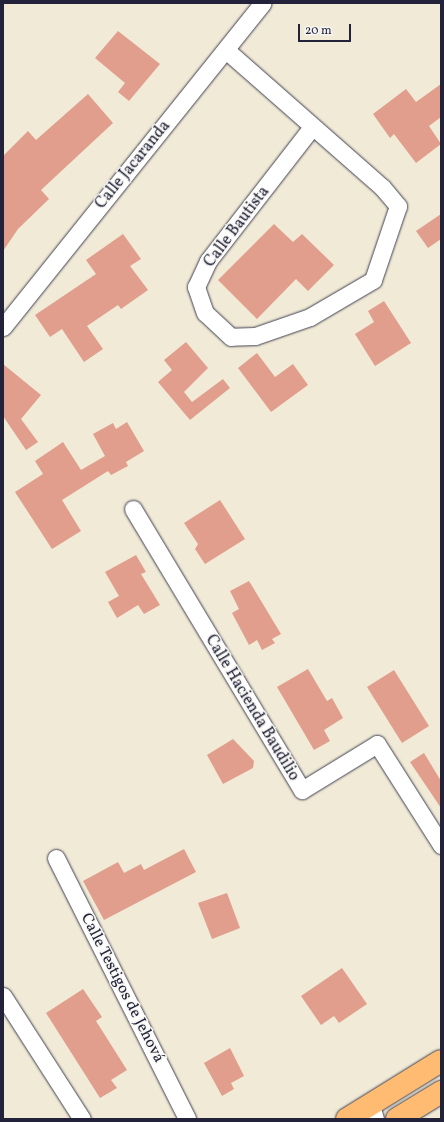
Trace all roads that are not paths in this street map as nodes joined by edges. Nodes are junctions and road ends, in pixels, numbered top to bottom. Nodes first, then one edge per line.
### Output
1 (264, 3) edge
2 (226, 50) junction
3 (312, 127) junction
4 (3, 327) edge
5 (133, 509) dead end
6 (441, 845) edge
7 (56, 858) dead end
8 (3, 996) edge
9 (441, 1061) edge
10 (441, 1092) edge
11 (373, 1112) edge
12 (82, 1119) edge
13 (187, 1119) edge
14 (347, 1119) edge
15 (397, 1119) edge

1 - 2 street, Calle Jacaranda
2 - 3 street, Calle Bautista
2 - 4 street, Calle Jacaranda
3 - 3 street, Calle Bautista
5 - 6 street, Calle Hacienda Baudilio
7 - 13 street, Calle Testigos de Jehová
8 - 12 street
9 - 11 main road
10 - 15 main road
11 - 14 main road

